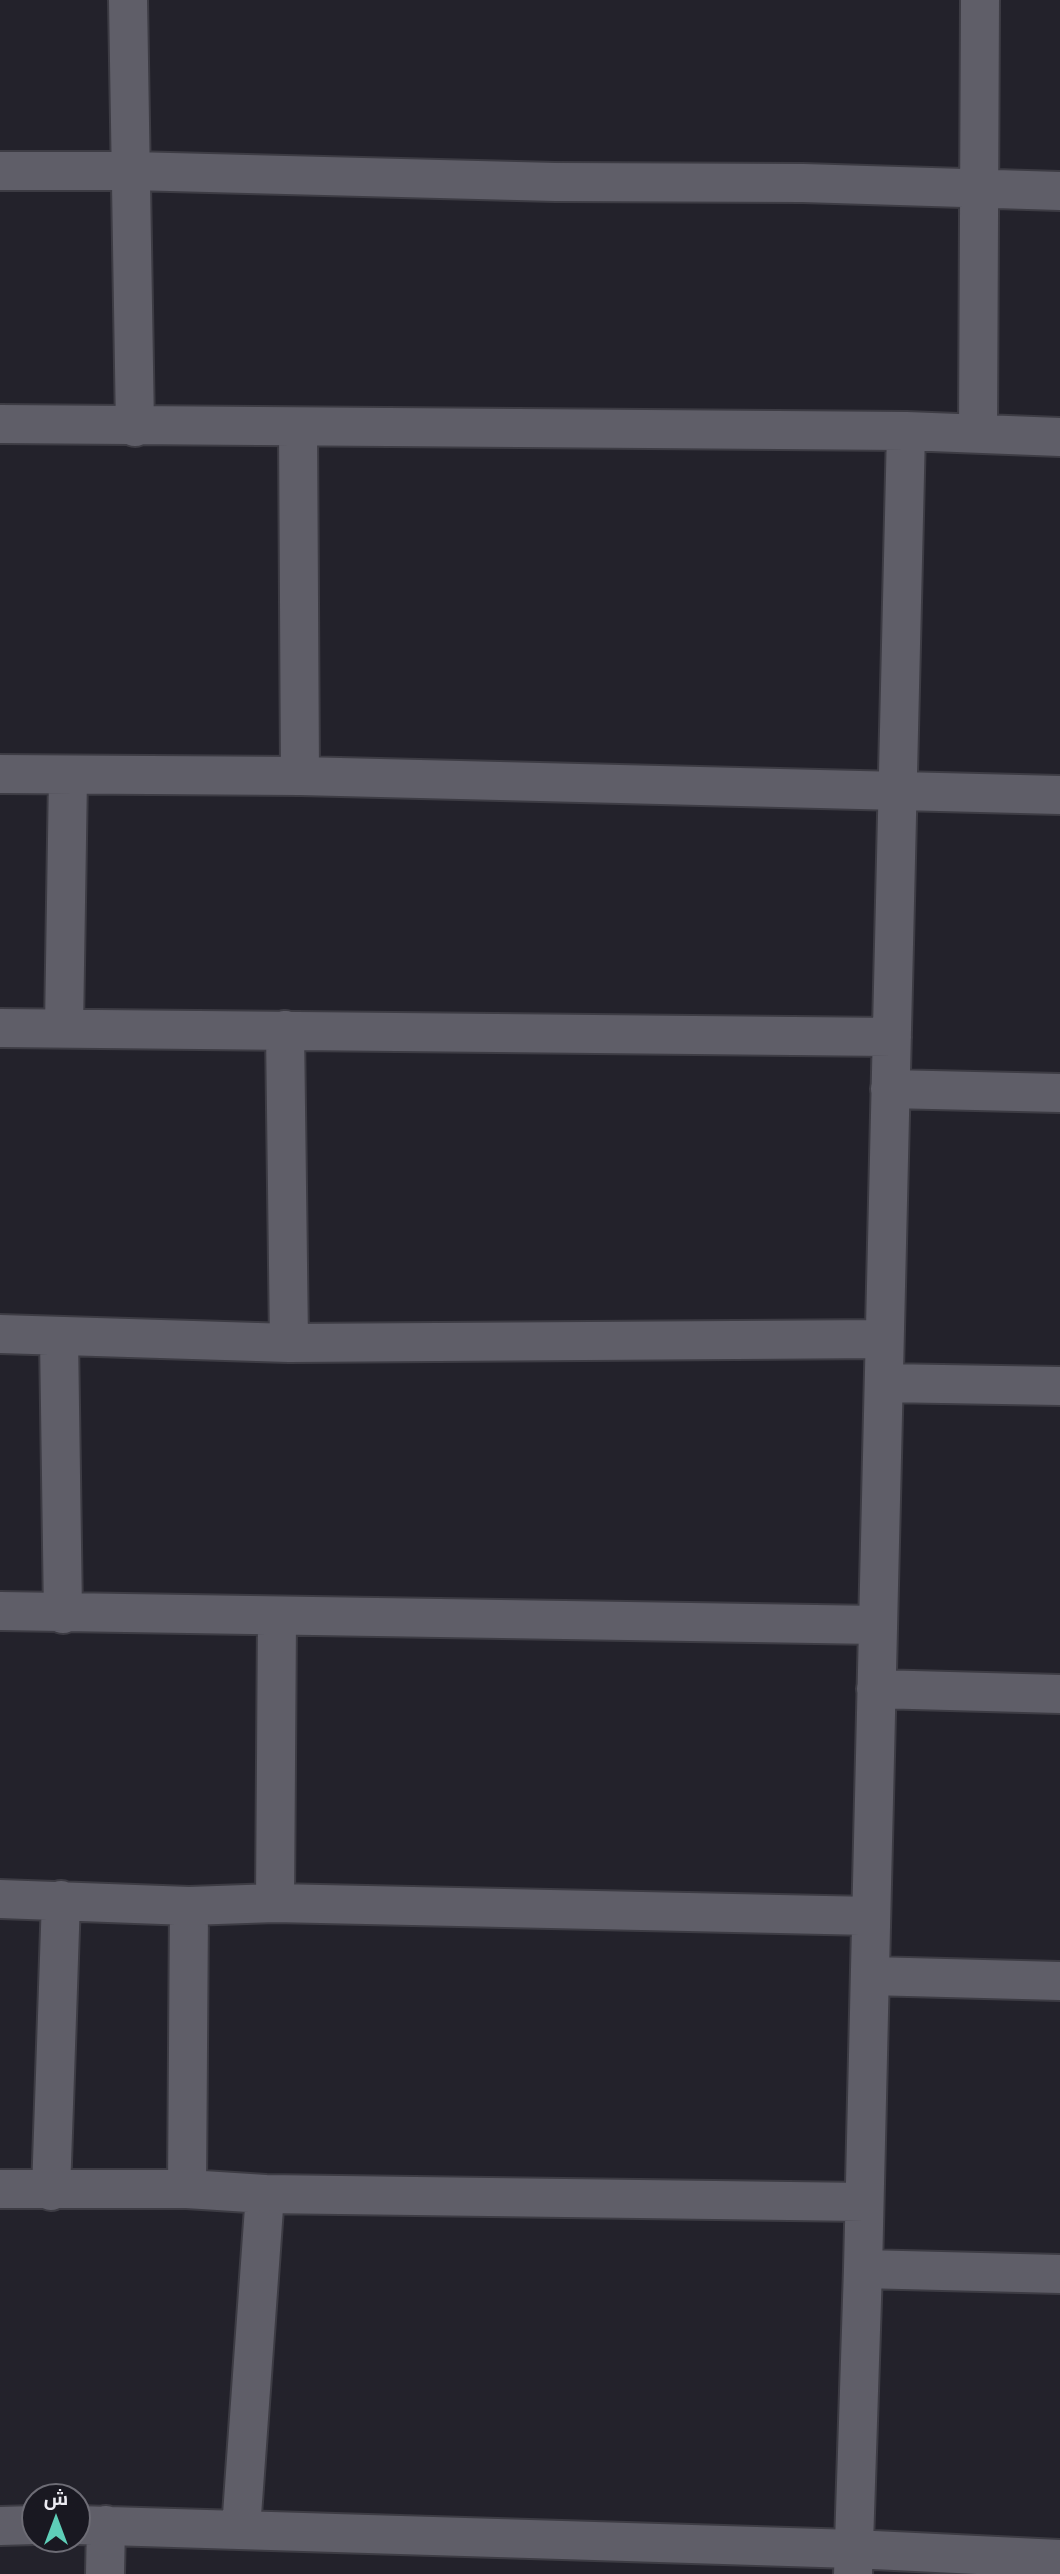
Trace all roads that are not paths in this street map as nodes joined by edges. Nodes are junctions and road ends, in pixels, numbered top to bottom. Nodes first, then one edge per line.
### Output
1 (128, 0) edge
2 (980, 0) edge
3 (0, 171) edge
4 (132, 171) junction
5 (979, 189) junction
6 (1060, 191) edge
7 (0, 424) edge
8 (135, 426) junction
9 (298, 426) junction
10 (906, 431) junction
11 (978, 433) junction
12 (1060, 437) edge
13 (0, 774) edge
14 (68, 776) junction
15 (300, 776) junction
16 (898, 790) junction
17 (1060, 795) edge
18 (0, 1028) edge
19 (64, 1028) junction
20 (285, 1030) junction
21 (892, 1037) junction
22 (891, 1089) junction
23 (1060, 1093) edge
24 (0, 1334) edge
25 (59, 1337) junction
26 (884, 1339) junction
27 (289, 1343) junction
28 (884, 1383) junction
29 (1060, 1386) edge
30 (0, 1611) edge
31 (63, 1614) junction
32 (277, 1616) junction
33 (878, 1626) junction
34 (877, 1689) junction
35 (1060, 1694) edge
36 (0, 1899) edge
37 (61, 1900) junction
38 (275, 1903) junction
39 (189, 1906) junction
40 (871, 1916) junction
41 (870, 1976) junction
42 (1060, 1980) edge
43 (0, 2189) edge
44 (187, 2189) junction
45 (51, 2191) junction
46 (265, 2194) junction
47 (864, 2202) junction
48 (863, 2269) junction
49 (1060, 2274) edge
50 (21, 2525) edge
51 (92, 2525) edge
52 (0, 2526) edge
53 (241, 2529) junction
54 (1060, 2559) edge
55 (853, 2562) edge
56 (105, 2574) edge

1 - 4 street
2 - 5 street
3 - 4 street
4 - 5 street
4 - 8 street
5 - 6 street
5 - 11 street
7 - 8 street
8 - 9 street
9 - 10 street
9 - 15 street
10 - 11 street
10 - 16 street
11 - 12 street
13 - 14 street
14 - 15 street
14 - 19 street
15 - 16 street
16 - 17 street
16 - 21 street
18 - 19 street
19 - 20 street
20 - 21 street
20 - 27 street
21 - 22 street
22 - 23 street
22 - 26 street
24 - 25 street
25 - 27 street
25 - 31 street
26 - 27 street
26 - 28 street
28 - 29 street
28 - 33 street
30 - 31 street
31 - 32 street
32 - 33 street
32 - 38 street
33 - 34 street
34 - 35 street
34 - 40 street
36 - 37 street
37 - 39 street
37 - 45 street
38 - 39 street
38 - 40 street
39 - 44 street
40 - 41 street
41 - 42 street
41 - 47 street
43 - 45 street
44 - 45 street
44 - 46 street
46 - 47 street
46 - 53 street
47 - 48 street
48 - 49 street
48 - 55 street
50 - 52 street
51 - 53 street
51 - 56 street
53 - 55 street
54 - 55 street

